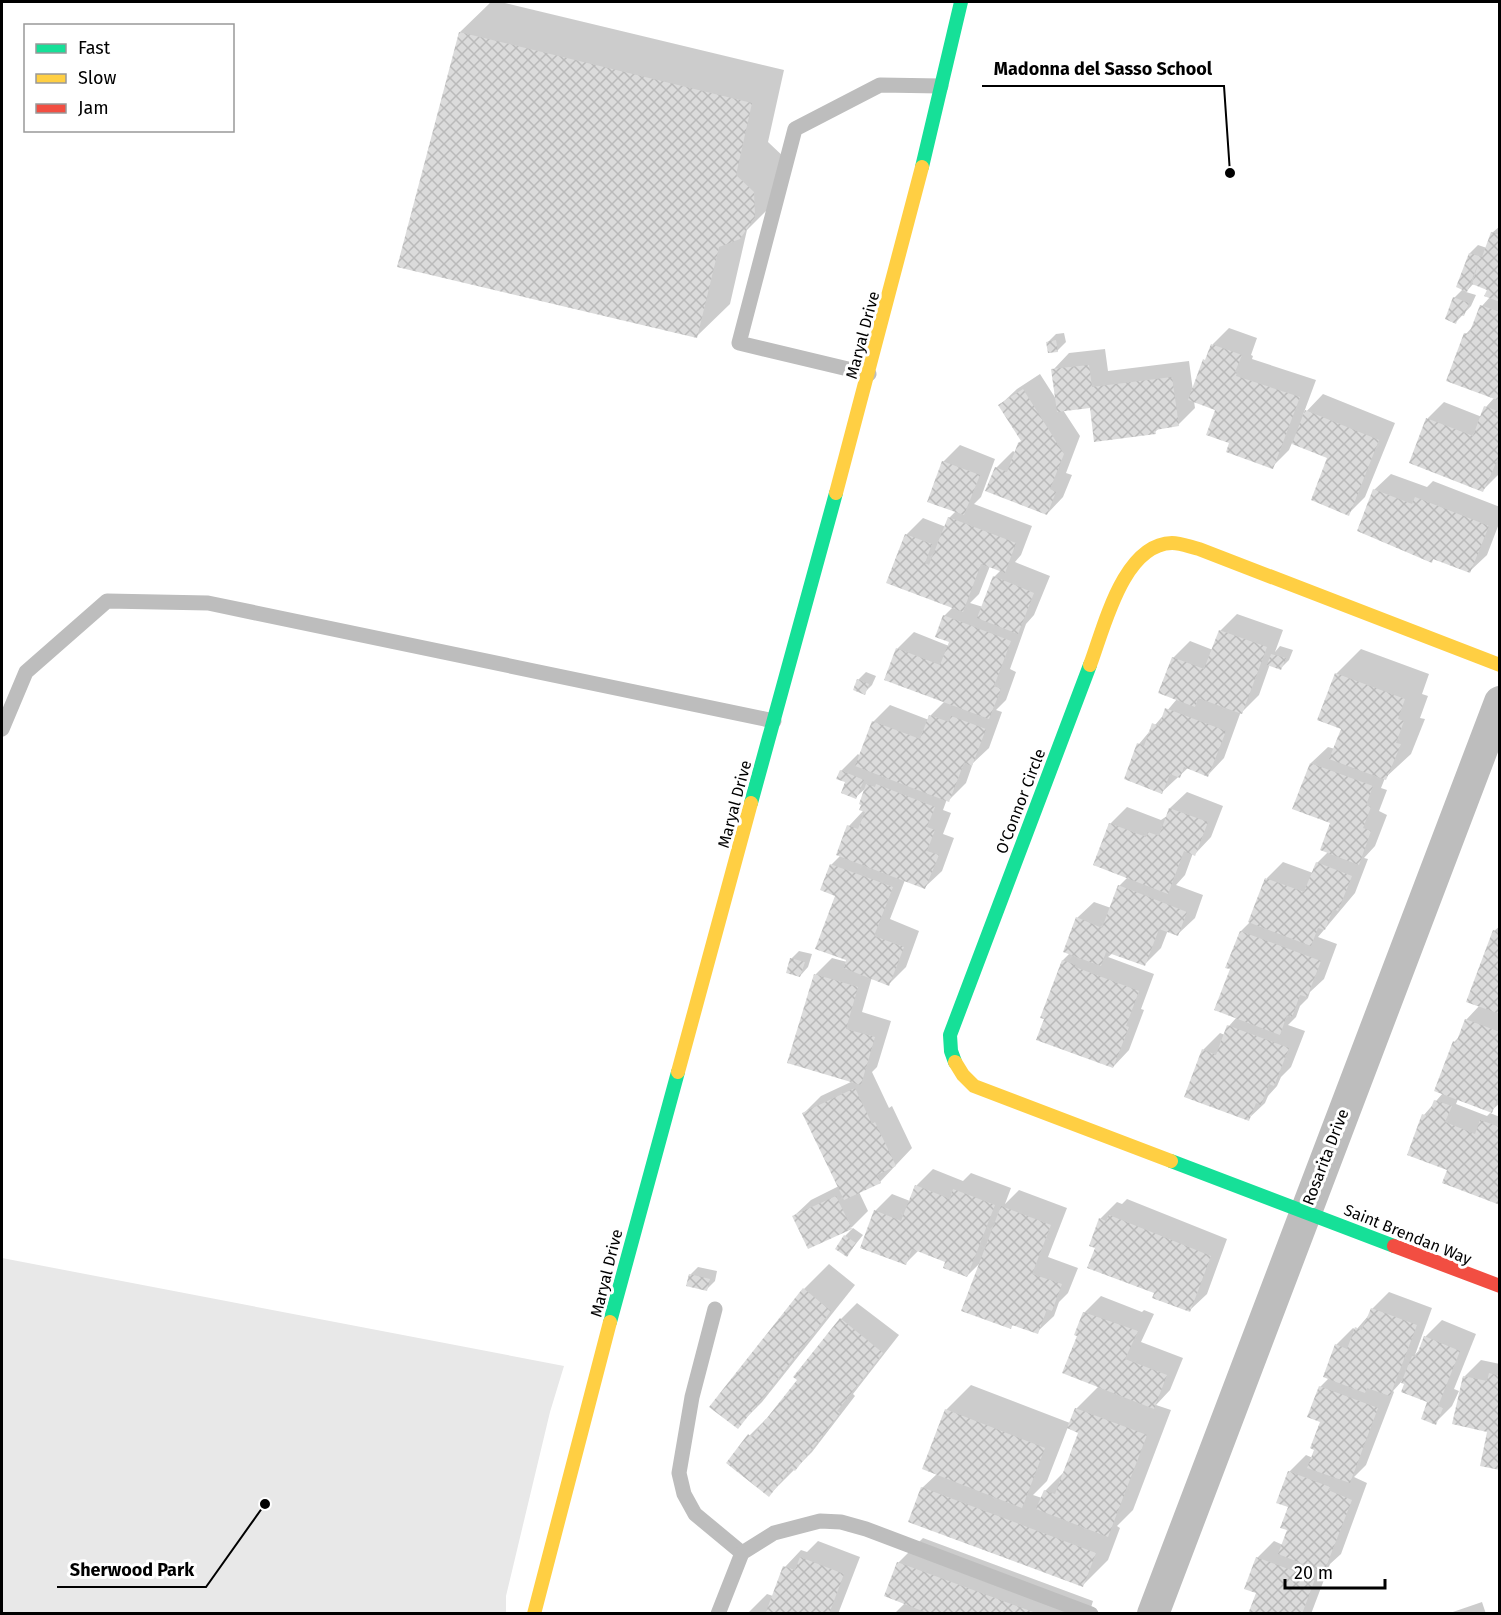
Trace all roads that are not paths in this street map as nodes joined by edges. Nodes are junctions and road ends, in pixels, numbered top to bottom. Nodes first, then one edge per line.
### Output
1 (961, 2) edge
2 (941, 86) junction
3 (869, 374) junction
4 (1500, 665) edge
5 (1500, 702) edge
6 (774, 721) junction
7 (2, 729) edge
8 (1305, 1210) junction
9 (1500, 1286) edge
10 (715, 1309) dead end
11 (742, 1553) junction
12 (534, 1614) edge
13 (718, 1614) edge
14 (1091, 1614) edge
15 (1153, 1614) edge

1 - 2 street, Maryal Drive
2 - 3 street, Maryal Drive
2 - 3 lane
3 - 6 street, Maryal Drive
4 - 8 street, O'Connor Circle
5 - 8 street, Rosarita Drive
6 - 7 lane
6 - 12 street, Maryal Drive
8 - 9 street, Saint Brendan Way
8 - 15 street, Rosarita Drive
10 - 11 lane
11 - 13 lane
11 - 14 lane

